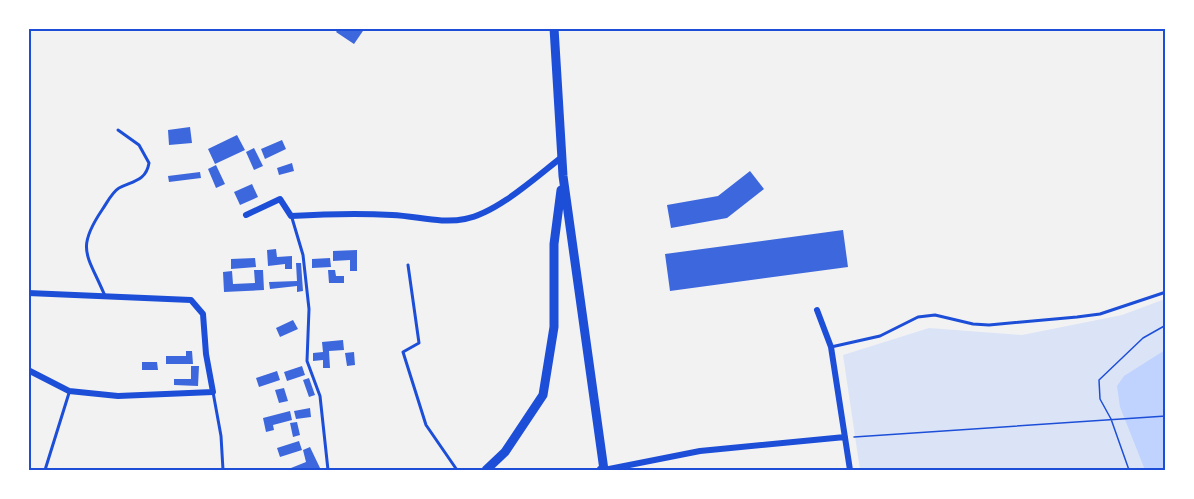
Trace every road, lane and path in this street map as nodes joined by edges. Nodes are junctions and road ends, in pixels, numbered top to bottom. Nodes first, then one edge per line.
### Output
1 (554, 28) edge
2 (118, 130) dead end
3 (562, 158) junction
4 (563, 176) junction
5 (246, 215) dead end
6 (291, 216) junction
7 (408, 265) dead end
8 (1166, 292) edge
9 (28, 293) edge
10 (106, 298) junction
11 (817, 310) dead end
12 (1166, 325) edge
13 (831, 347) junction
14 (28, 370) edge
15 (69, 391) junction
16 (213, 392) junction
17 (1166, 416) edge
18 (1111, 419) junction
19 (844, 437) junction
20 (603, 470) edge
21 (45, 471) edge
22 (223, 471) edge
23 (327, 471) edge
24 (457, 471) edge
25 (486, 471) edge
26 (850, 471) edge
27 (1129, 471) edge

1 - 3 main road
2 - 10 lane
3 - 4 main road
3 - 6 street
4 - 20 main road
4 - 25 main road
5 - 6 street
6 - 23 lane
7 - 24 lane
8 - 13 lane
9 - 10 street
10 - 16 street
11 - 13 street
12 - 18 path
13 - 19 street
14 - 15 street
15 - 16 street
15 - 21 lane
16 - 22 lane
17 - 18 path
18 - 19 path
18 - 27 path
19 - 20 street
19 - 26 street

